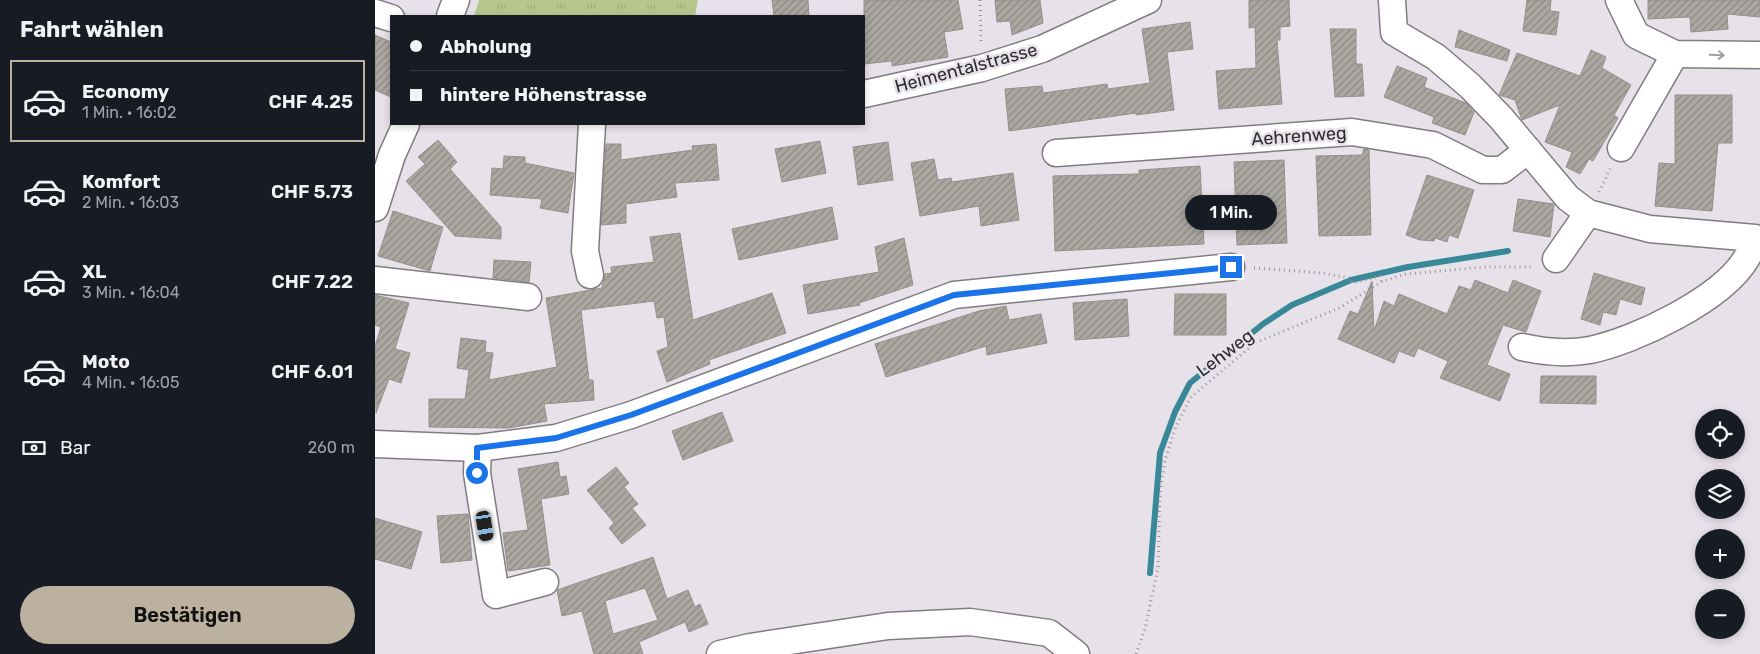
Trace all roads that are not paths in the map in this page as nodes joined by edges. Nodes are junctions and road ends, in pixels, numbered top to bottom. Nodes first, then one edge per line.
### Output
1 (456, 0) edge
2 (1148, 0) edge
3 (1392, 0) edge
4 (1619, 0) edge
5 (375, 13) edge
6 (450, 15) edge
7 (390, 18) edge
8 (1675, 54) junction
9 (1760, 55) edge
10 (865, 94) edge
11 (406, 125) edge
12 (592, 125) edge
13 (1621, 148) road end
14 (1528, 150) junction
15 (1056, 153) dead end
16 (375, 208) edge
17 (1588, 213) junction
18 (1556, 260) road end
19 (1231, 267) road end
20 (590, 275) dead end
21 (375, 280) edge
22 (527, 297) dead end
23 (1522, 347) dead end
24 (375, 444) edge
25 (477, 448) junction
26 (545, 582) dead end
27 (720, 654) edge
28 (1076, 654) edge

1 - 6 street
2 - 10 street, Heimentalstrasse
3 - 14 street
4 - 8 street
5 - 7 street
8 -> 9 street
8 - 13 street
11 - 16 street
12 - 20 street
14 - 15 street, Aehrenweg
14 - 17 street
17 - 18 street
17 - 23 street
19 - 25 street
21 - 22 street
24 - 25 street
25 - 26 street
27 - 28 street

